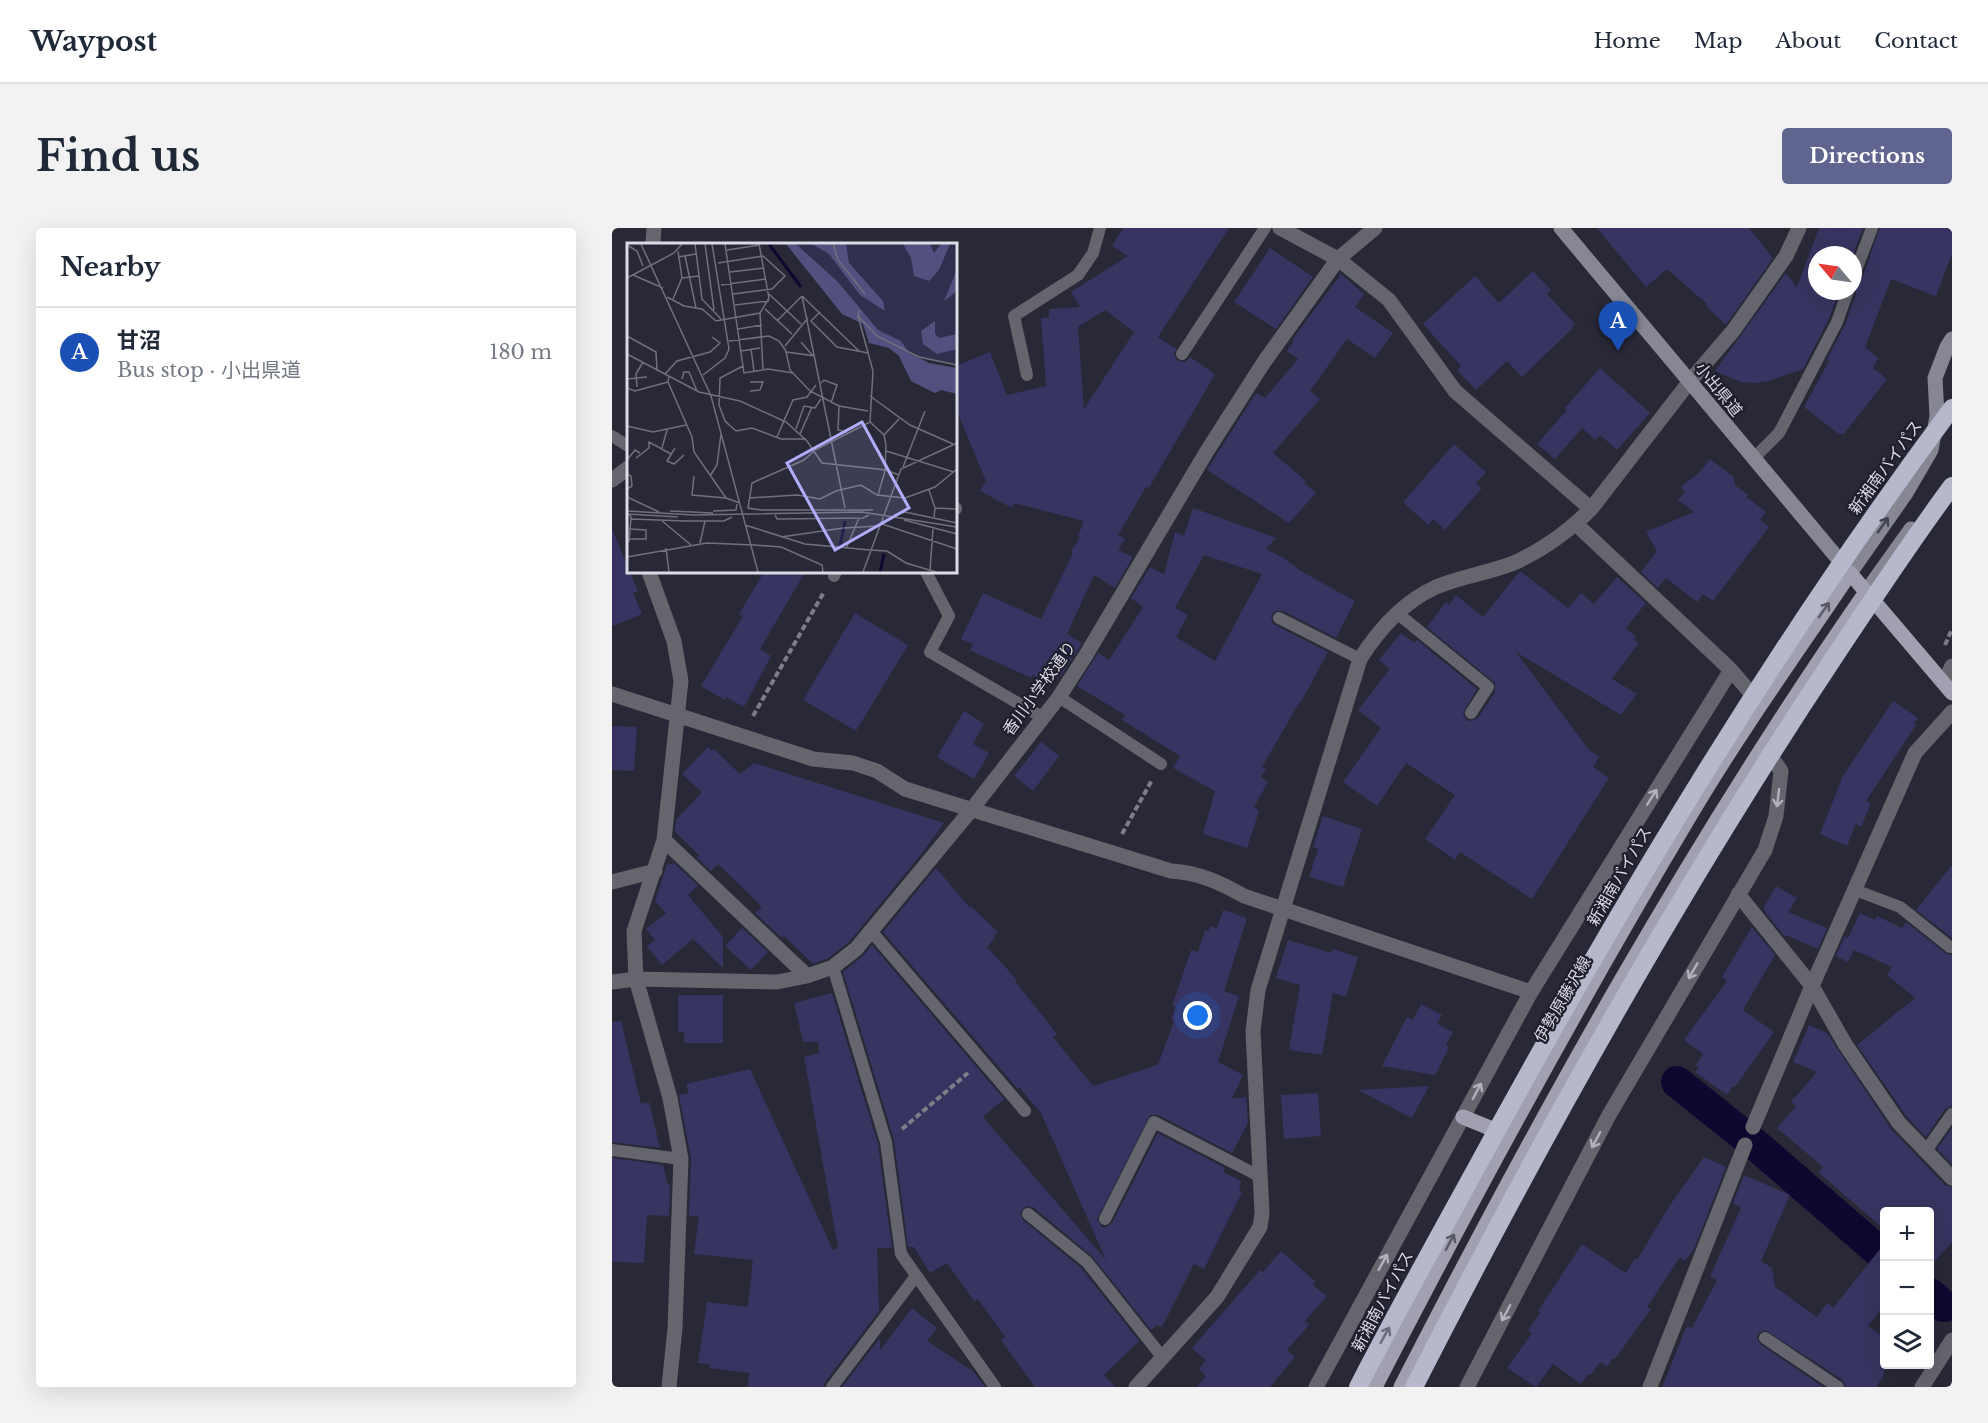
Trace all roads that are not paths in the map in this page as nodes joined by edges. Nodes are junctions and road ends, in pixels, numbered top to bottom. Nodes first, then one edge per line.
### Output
1 (654, 228) edge
2 (1100, 228) edge
3 (1265, 228) edge
4 (1280, 228) edge
5 (1375, 228) edge
6 (1561, 228) edge
7 (1800, 228) edge
8 (1872, 228) edge
9 (653, 243) edge
10 (1862, 254) edge
11 (1338, 259) junction
12 (1845, 300) edge
13 (1952, 339) edge
14 (1182, 354) dead end
15 (1027, 375) dead end
16 (1690, 381) junction
17 (1952, 408) edge
18 (612, 436) edge
19 (627, 445) edge
20 (1753, 459) junction
21 (627, 469) edge
22 (1952, 473) edge
23 (612, 480) edge
24 (1952, 486) edge
25 (1592, 509) junction
26 (1576, 524) junction
27 (649, 573) edge
28 (927, 573) edge
29 (1850, 573) junction
30 (1866, 592) junction
31 (1396, 613) junction
32 (1279, 618) dead end
33 (1360, 659) junction
34 (1952, 666) edge
35 (1731, 669) junction
36 (1948, 688) edge
37 (612, 694) edge
38 (1059, 697) junction
39 (1760, 704) junction
40 (1952, 712) edge
41 (1470, 713) dead end
42 (678, 715) junction
43 (1042, 717) junction
44 (1763, 745) junction
45 (1161, 764) road end
46 (972, 808) junction
47 (664, 840) junction
48 (655, 871) junction
49 (612, 882) edge
50 (1855, 890) junction
51 (1738, 894) junction
52 (1283, 908) junction
53 (871, 931) junction
54 (1950, 947) dead end
55 (833, 967) junction
56 (807, 976) junction
57 (636, 979) junction
58 (612, 982) edge
59 (1812, 986) junction
60 (1531, 992) junction
61 (1025, 1111) dead end
62 (1952, 1114) edge
63 (1463, 1117) junction
64 (1753, 1127) dead end
65 (1507, 1135) junction
66 (1745, 1145) dead end
67 (612, 1150) edge
68 (1925, 1152) junction
69 (681, 1158) junction
70 (1261, 1177) junction
71 (1952, 1178) edge
72 (1028, 1214) dead end
73 (1105, 1219) dead end
74 (916, 1276) junction
75 (1765, 1338) dead end
76 (1952, 1340) edge
77 (1163, 1358) junction
78 (669, 1387) edge
79 (832, 1387) edge
80 (995, 1387) edge
81 (1136, 1387) edge
82 (1316, 1387) edge
83 (1358, 1387) edge
84 (1375, 1387) edge
85 (1401, 1387) edge
86 (1414, 1387) edge
87 (1467, 1387) edge
88 (1650, 1387) edge
89 (1838, 1387) edge
90 (1922, 1387) edge

1 - 9 street
2 - 15 lane
3 - 14 lane
4 - 11 street
5 - 11 street, 香川小学校通り
6 - 16 main road, 小出県道
7 - 16 street
8 - 10 lane
11 - 25 street
11 - 38 street, 香川小学校通り
12 - 20 lane
29 -> 13 main road
16 - 20 main road, 小出県道
16 - 25 street
83 -> 17 highway, 新湘南バイパス
18 - 19 lane
20 - 29 main road, 小出県道
21 - 23 street
22 - 30 main road
24 - 86 highway
25 - 26 street
26 - 31 street
26 - 35 street
27 - 42 street
28 - 43 lane
29 - 30 main road
39 -> 29 main road, 伊勢原藤沢線
30 - 36 main road
30 - 44 main road
31 - 33 street
31 - 41 lane
32 - 33 lane
33 - 52 street
34 - 36 street
35 - 39 street
60 -> 35 street
37 - 42 street
38 - 43 street, 香川小学校通り
38 - 45 lane
39 - 65 main road, 伊勢原藤沢線
40 - 50 street
42 - 46 street
42 - 47 street
43 - 46 street, 香川小学校通り
44 -> 51 street
44 - 85 main road
46 - 52 street
46 - 53 street, 香川小学校通り
47 - 48 street
47 - 56 street
48 - 49 street
48 - 57 street
50 - 54 lane
50 - 59 street
51 - 59 street
51 -> 87 street
52 - 60 street
52 - 70 street
53 - 55 street, 香川小学校通り
53 - 61 lane
55 - 56 street, 香川小学校通り
55 - 74 lane
56 - 57 street, 香川小学校通り
57 - 58 street, 香川小学校通り
57 - 69 street
59 - 64 street
59 - 68 street
63 -> 60 street
62 - 68 lane
63 - 65 main road
82 -> 63 street
84 -> 65 main road, 伊勢原藤沢線
66 - 88 street
67 - 69 lane
68 - 71 street
69 - 78 street
70 - 73 lane
70 - 77 street
72 - 77 lane
74 - 79 lane
74 - 80 lane
75 - 89 lane
76 - 90 street
77 - 81 street

